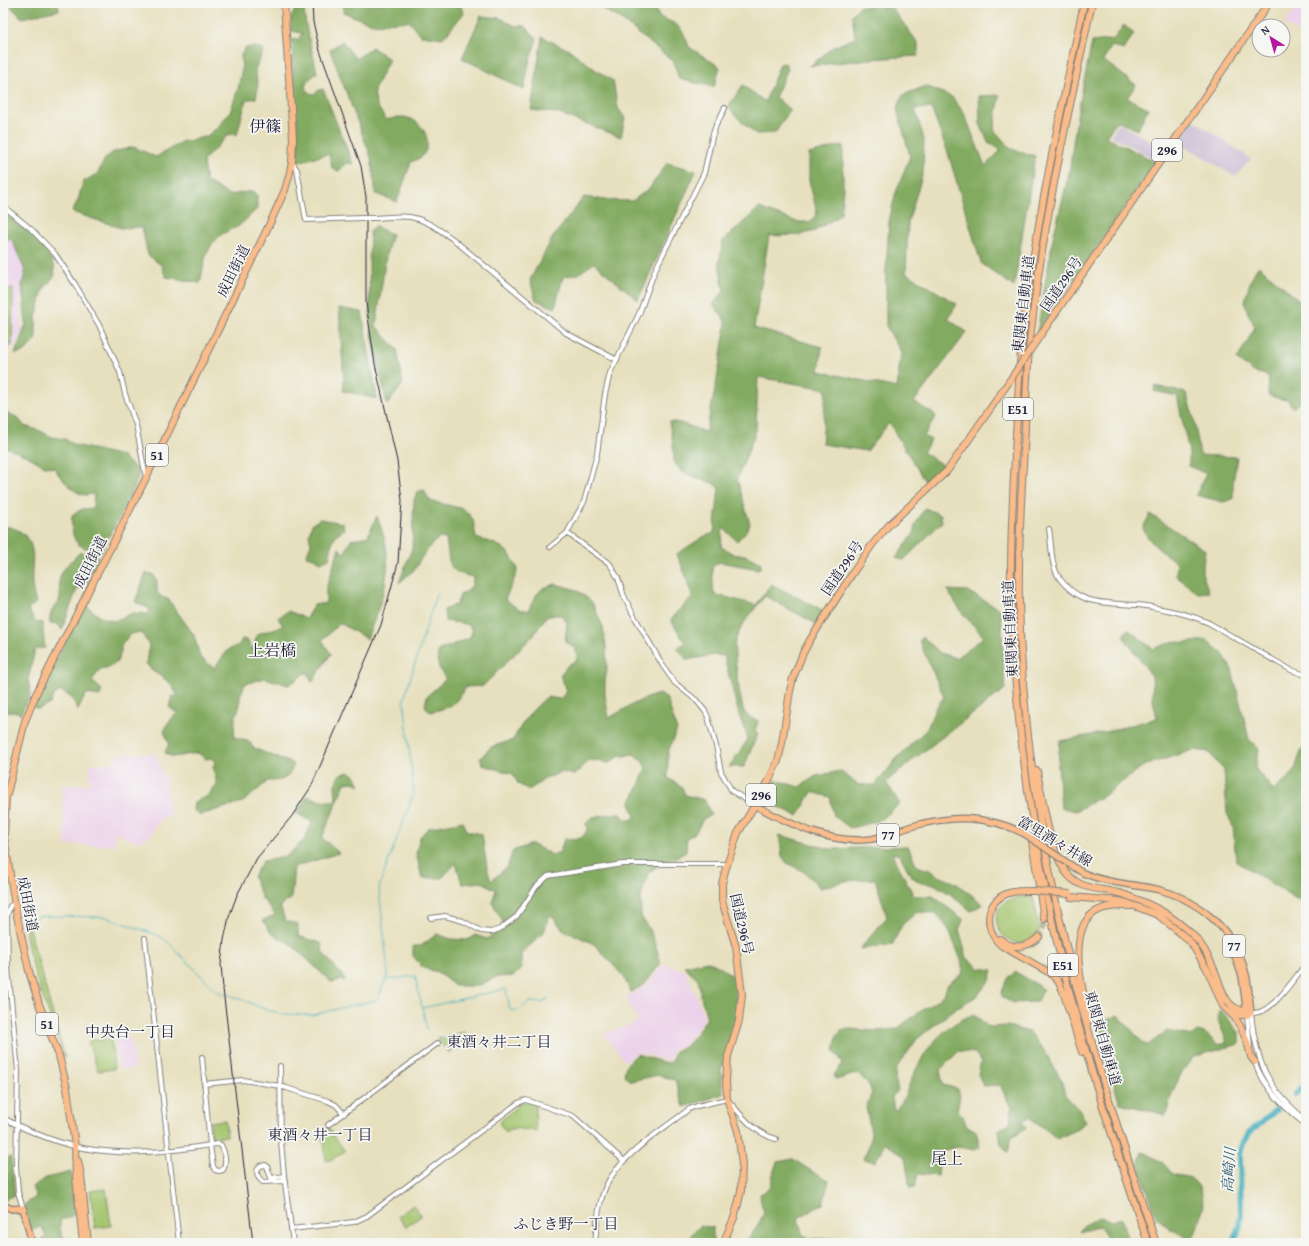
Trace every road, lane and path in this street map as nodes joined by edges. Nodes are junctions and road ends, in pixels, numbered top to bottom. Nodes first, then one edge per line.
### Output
1 (284, 3) edge
2 (1084, 3) edge
3 (1092, 3) edge
4 (1269, 3) edge
5 (724, 108) dead end
6 (292, 162) junction
7 (3, 206) edge
8 (617, 360) junction
9 (146, 478) junction
10 (1049, 529) dead end
11 (567, 533) junction
12 (550, 547) dead end
13 (1306, 675) edge
14 (1027, 718) junction
15 (1026, 777) junction
16 (754, 805) junction
17 (728, 864) junction
18 (1035, 893) junction
19 (1071, 896) junction
20 (1137, 900) junction
21 (15, 903) junction
22 (1134, 906) junction
23 (431, 918) dead end
24 (1044, 919) tunnel mouth
25 (1039, 937) dead end
26 (145, 938) dead end
27 (1306, 964) edge
28 (1221, 1003) junction
29 (1248, 1013) junction
30 (438, 1044) dead end
31 (202, 1057) dead end
32 (1255, 1062) junction
33 (280, 1066) dead end
34 (1102, 1078) junction
35 (204, 1084) junction
36 (280, 1086) junction
37 (728, 1099) junction
38 (344, 1114) junction
39 (3, 1118) edge
40 (1306, 1120) edge
41 (1306, 1124) edge
42 (16, 1125) junction
43 (328, 1126) dead end
44 (776, 1139) dead end
45 (210, 1145) junction
46 (75, 1146) junction
47 (168, 1150) junction
48 (1117, 1150) junction
49 (624, 1160) junction
50 (284, 1179) junction
51 (3, 1205) edge
52 (22, 1208) junction
53 (291, 1229) junction
54 (32, 1243) edge
55 (83, 1243) edge
56 (88, 1243) edge
57 (179, 1243) edge
58 (293, 1243) edge
59 (595, 1243) edge
60 (723, 1243) edge
61 (1148, 1243) edge
62 (1156, 1243) edge

1 - 6 highway, 成田街道 / 51
2 - 15 highway, 東関東自動車道 / E51
3 - 14 highway, 東関東自動車道 / E51
4 - 16 highway, 国道296号 / 296, bridge
5 - 8 street
6 - 8 street, bridge
6 - 9 highway, 成田街道 / 51
7 - 9 street
8 - 11 street
9 - 21 highway, 成田街道 / 51
10 - 13 street
11 - 12 street
11 - 16 street
14 - 20 highway
14 - 34 highway, 東関東自動車道 / E51
15 - 24 highway
15 - 48 highway, 東関東自動車道 / E51
16 - 17 highway, 国道296号 / 296
16 - 29 main road, 富里酒々井線 / 77, bridge
17 - 23 street
17 - 37 highway, 国道296号 / 296
18 - 19 highway, bridge
18 - 25 highway
18 - 48 highway
19 - 20 highway
19 - 22 highway
20 - 29 highway
21 - 42 street
21 - 46 highway, 成田街道 / 51
22 - 28 highway
22 - 34 highway
26 - 47 street
27 - 29 street
28 - 29 highway
28 - 32 highway
29 - 32 street
29 - 40 street
30 - 38 street
31 - 35 street
32 - 41 street
33 - 36 street
34 - 62 highway, 東関東自動車道 / E51
35 - 36 street
35 - 45 street
36 - 38 street
36 - 50 street
37 - 44 street
37 - 49 street
37 - 60 highway, 国道296号 / 296
38 - 43 street
39 - 42 street
42 - 46 street
42 - 52 street
45 - 45 street
45 - 47 street
46 - 47 street
46 - 55 highway, 成田街道 / 51
46 - 56 highway, 成田街道 / 51
47 - 57 street
48 - 61 highway, 東関東自動車道 / E51
49 - 53 street
49 - 59 street
50 - 50 street
50 - 53 street
51 - 52 main road
52 - 54 main road
53 - 58 street

